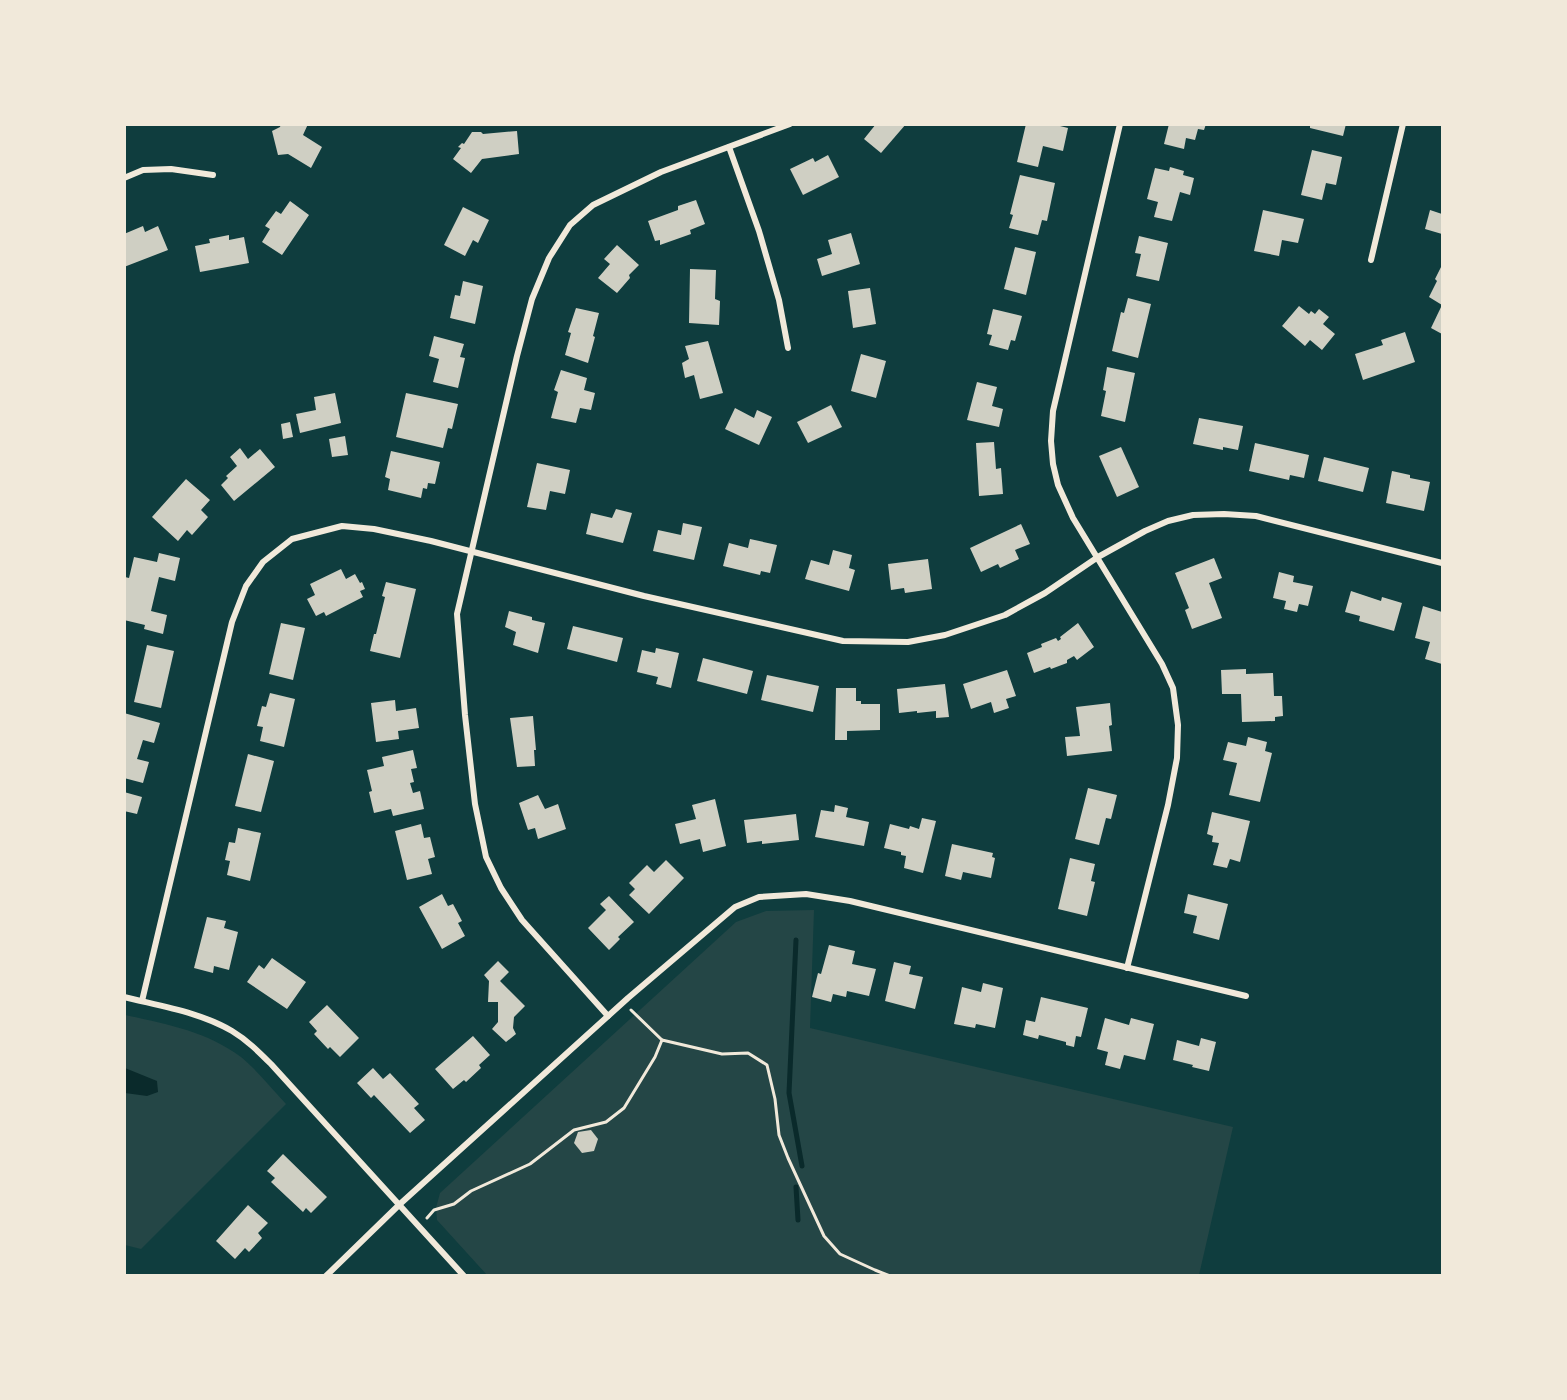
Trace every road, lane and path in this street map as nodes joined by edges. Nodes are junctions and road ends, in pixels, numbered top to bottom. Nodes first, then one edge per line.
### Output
1 (790, 124) edge
2 (1120, 124) edge
3 (1403, 124) edge
4 (729, 147) junction
5 (213, 176) dead end
6 (124, 178) edge
7 (1371, 261) dead end
8 (788, 348) dead end
9 (471, 552) junction
10 (1098, 557) junction
11 (1443, 563) edge
12 (1127, 968) junction
13 (1246, 996) dead end
14 (124, 997) edge
15 (142, 1001) junction
16 (623, 1002) junction
17 (608, 1016) junction
18 (662, 1040) junction
19 (400, 1204) junction
20 (420, 1227) junction
21 (326, 1275) edge
22 (464, 1275) edge
23 (890, 1275) edge

1 - 4 street
2 - 10 street
3 - 7 street
4 - 8 street
4 - 9 street
5 - 6 street
9 - 10 street
9 - 15 street
9 - 17 street
10 - 11 street
10 - 12 street
12 - 13 street
12 - 16 street
14 - 15 street
15 - 19 street
16 - 17 street
16 - 18 path
17 - 19 street
18 - 20 path
18 - 23 path
19 - 20 street
19 - 21 street
20 - 22 street

